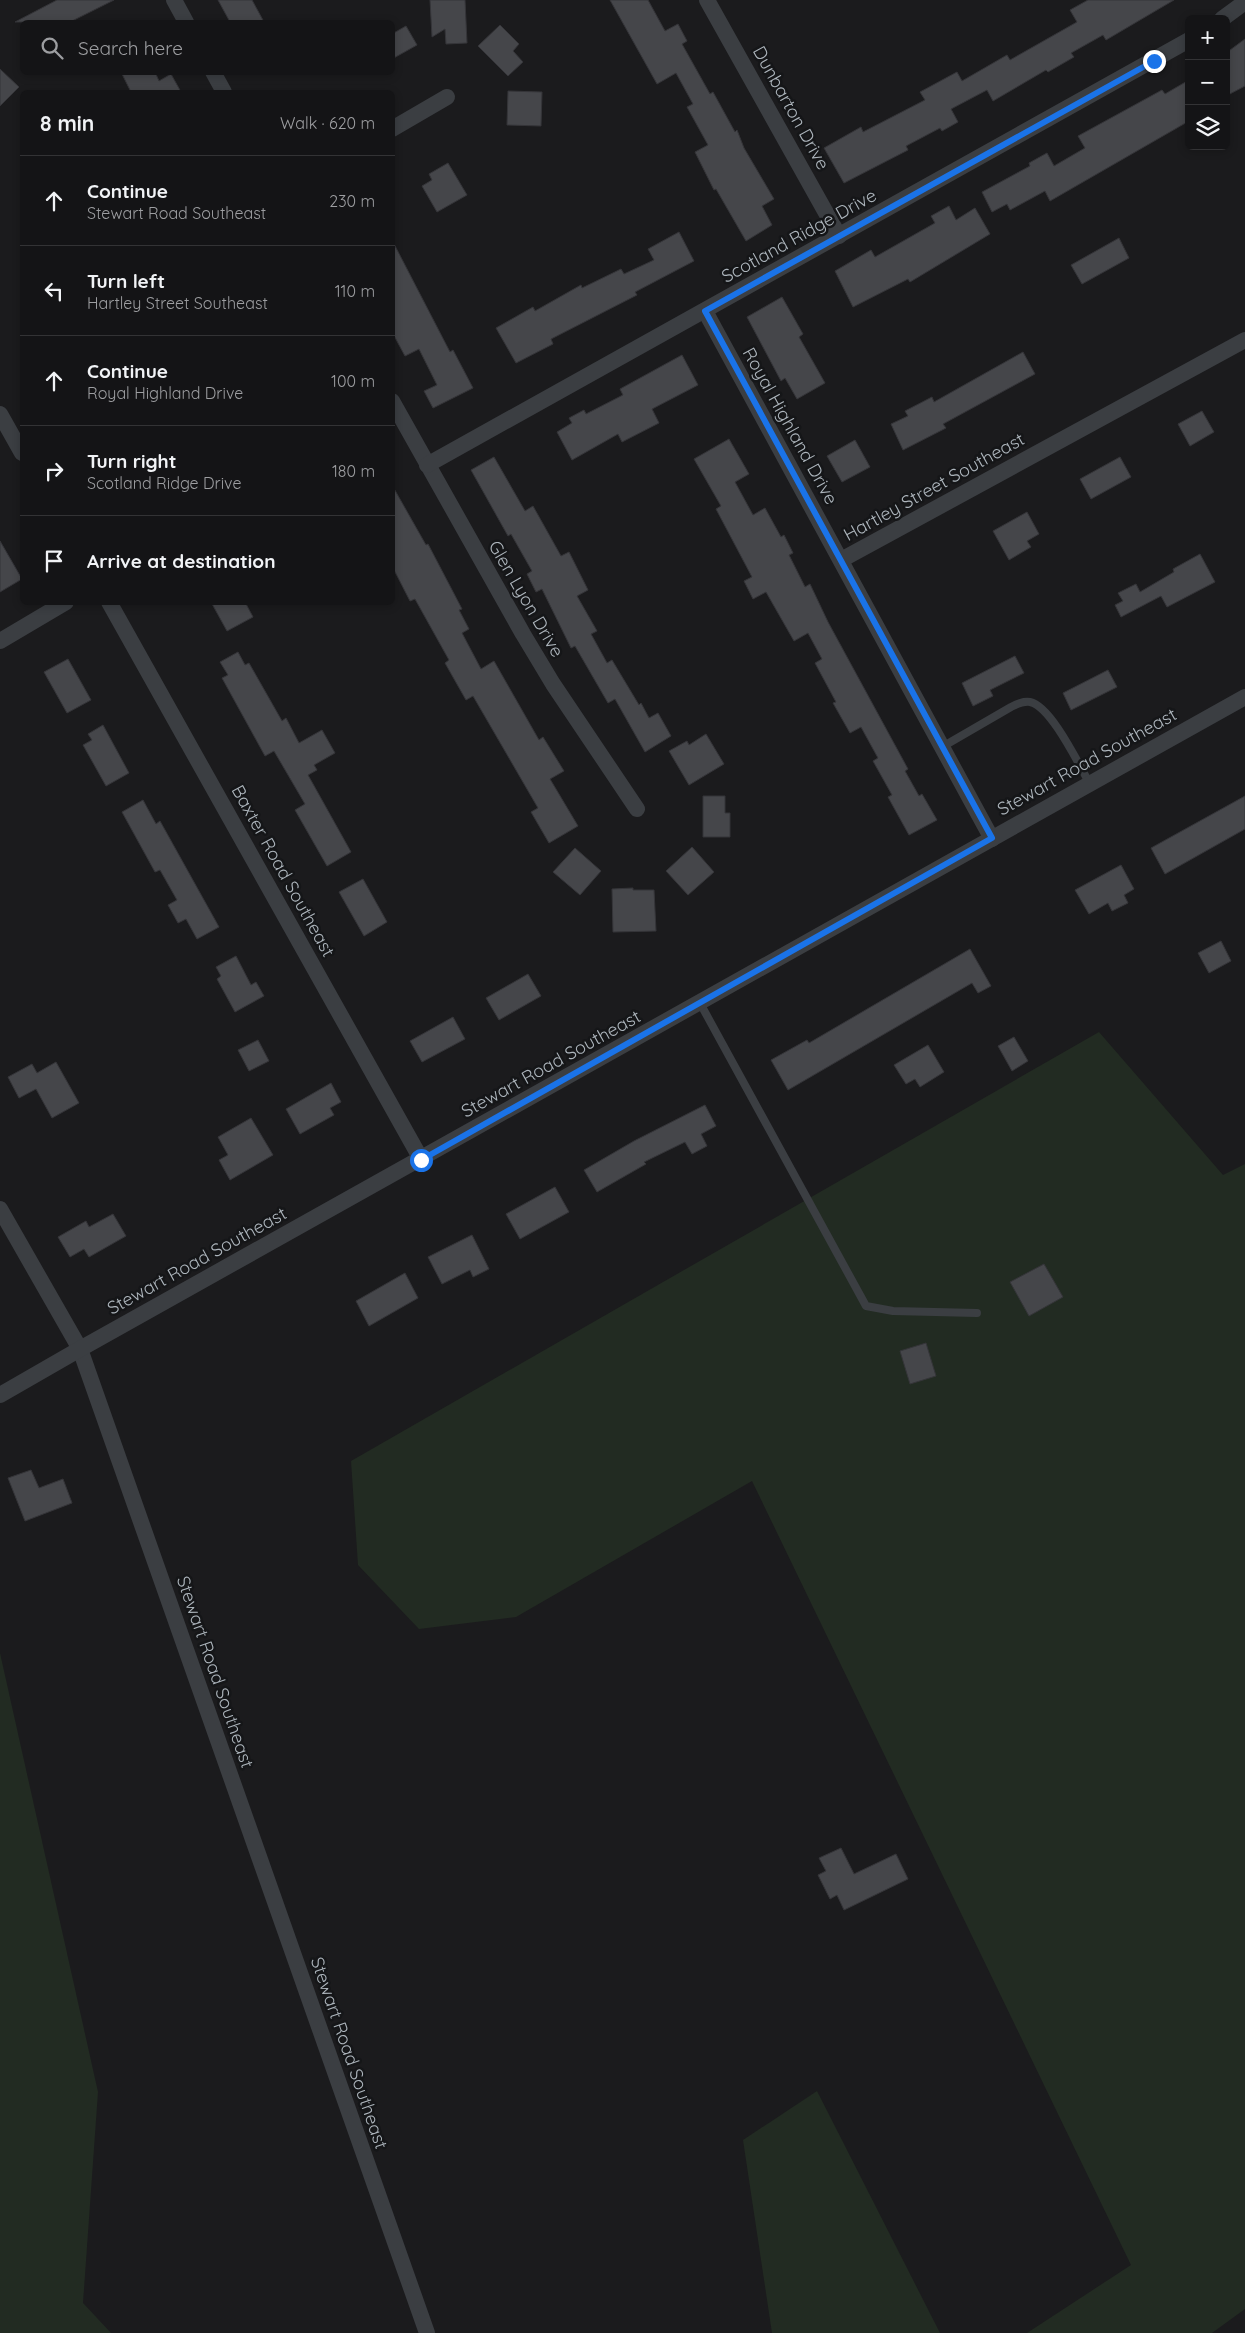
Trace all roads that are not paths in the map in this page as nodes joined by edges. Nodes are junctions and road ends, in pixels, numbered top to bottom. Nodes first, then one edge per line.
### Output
1 (174, 0) edge
2 (707, 0) edge
3 (1245, 2) edge
4 (1227, 15) edge
5 (185, 20) edge
6 (1185, 42) edge
7 (215, 75) edge
8 (223, 90) edge
9 (447, 97) dead end
10 (395, 127) edge
11 (839, 236) junction
12 (705, 311) junction
13 (1245, 340) edge
14 (395, 406) edge
15 (0, 414) edge
16 (20, 449) edge
17 (427, 465) junction
18 (841, 560) junction
19 (61, 605) edge
20 (111, 605) edge
21 (0, 641) edge
22 (1245, 698) edge
23 (942, 747) junction
24 (1090, 784) junction
25 (637, 809) dead end
26 (992, 838) junction
27 (700, 1003) junction
28 (421, 1160) junction
29 (0, 1209) edge
30 (977, 1312) dead end
31 (80, 1349) junction
32 (0, 1395) edge
33 (427, 2333) edge

1 - 5 street
2 - 11 street, Dunbarton Drive
3 - 4 street
6 - 11 street, Scotland Ridge Drive
7 - 8 street
9 - 10 street
11 - 12 street, Scotland Ridge Drive
12 - 17 street, Scotland Ridge Drive
12 - 18 street, Royal Highland Drive
13 - 18 street, Hartley Street Southeast
14 - 17 street, Glen Lyon Drive
15 - 16 street
17 - 25 street, Glen Lyon Drive
18 - 23 street, Hartley Street Southeast
19 - 21 street
20 - 28 street, Baxter Road Southeast
22 - 24 street, Stewart Road Southeast
23 - 24 lane
23 - 26 street, Hartley Street Southeast
24 - 26 street, Stewart Road Southeast
26 - 27 street, Stewart Road Southeast
27 - 28 street, Stewart Road Southeast
27 - 30 lane
28 - 31 street, Stewart Road Southeast
29 - 31 street
31 - 32 street
31 - 33 street, Stewart Road Southeast

